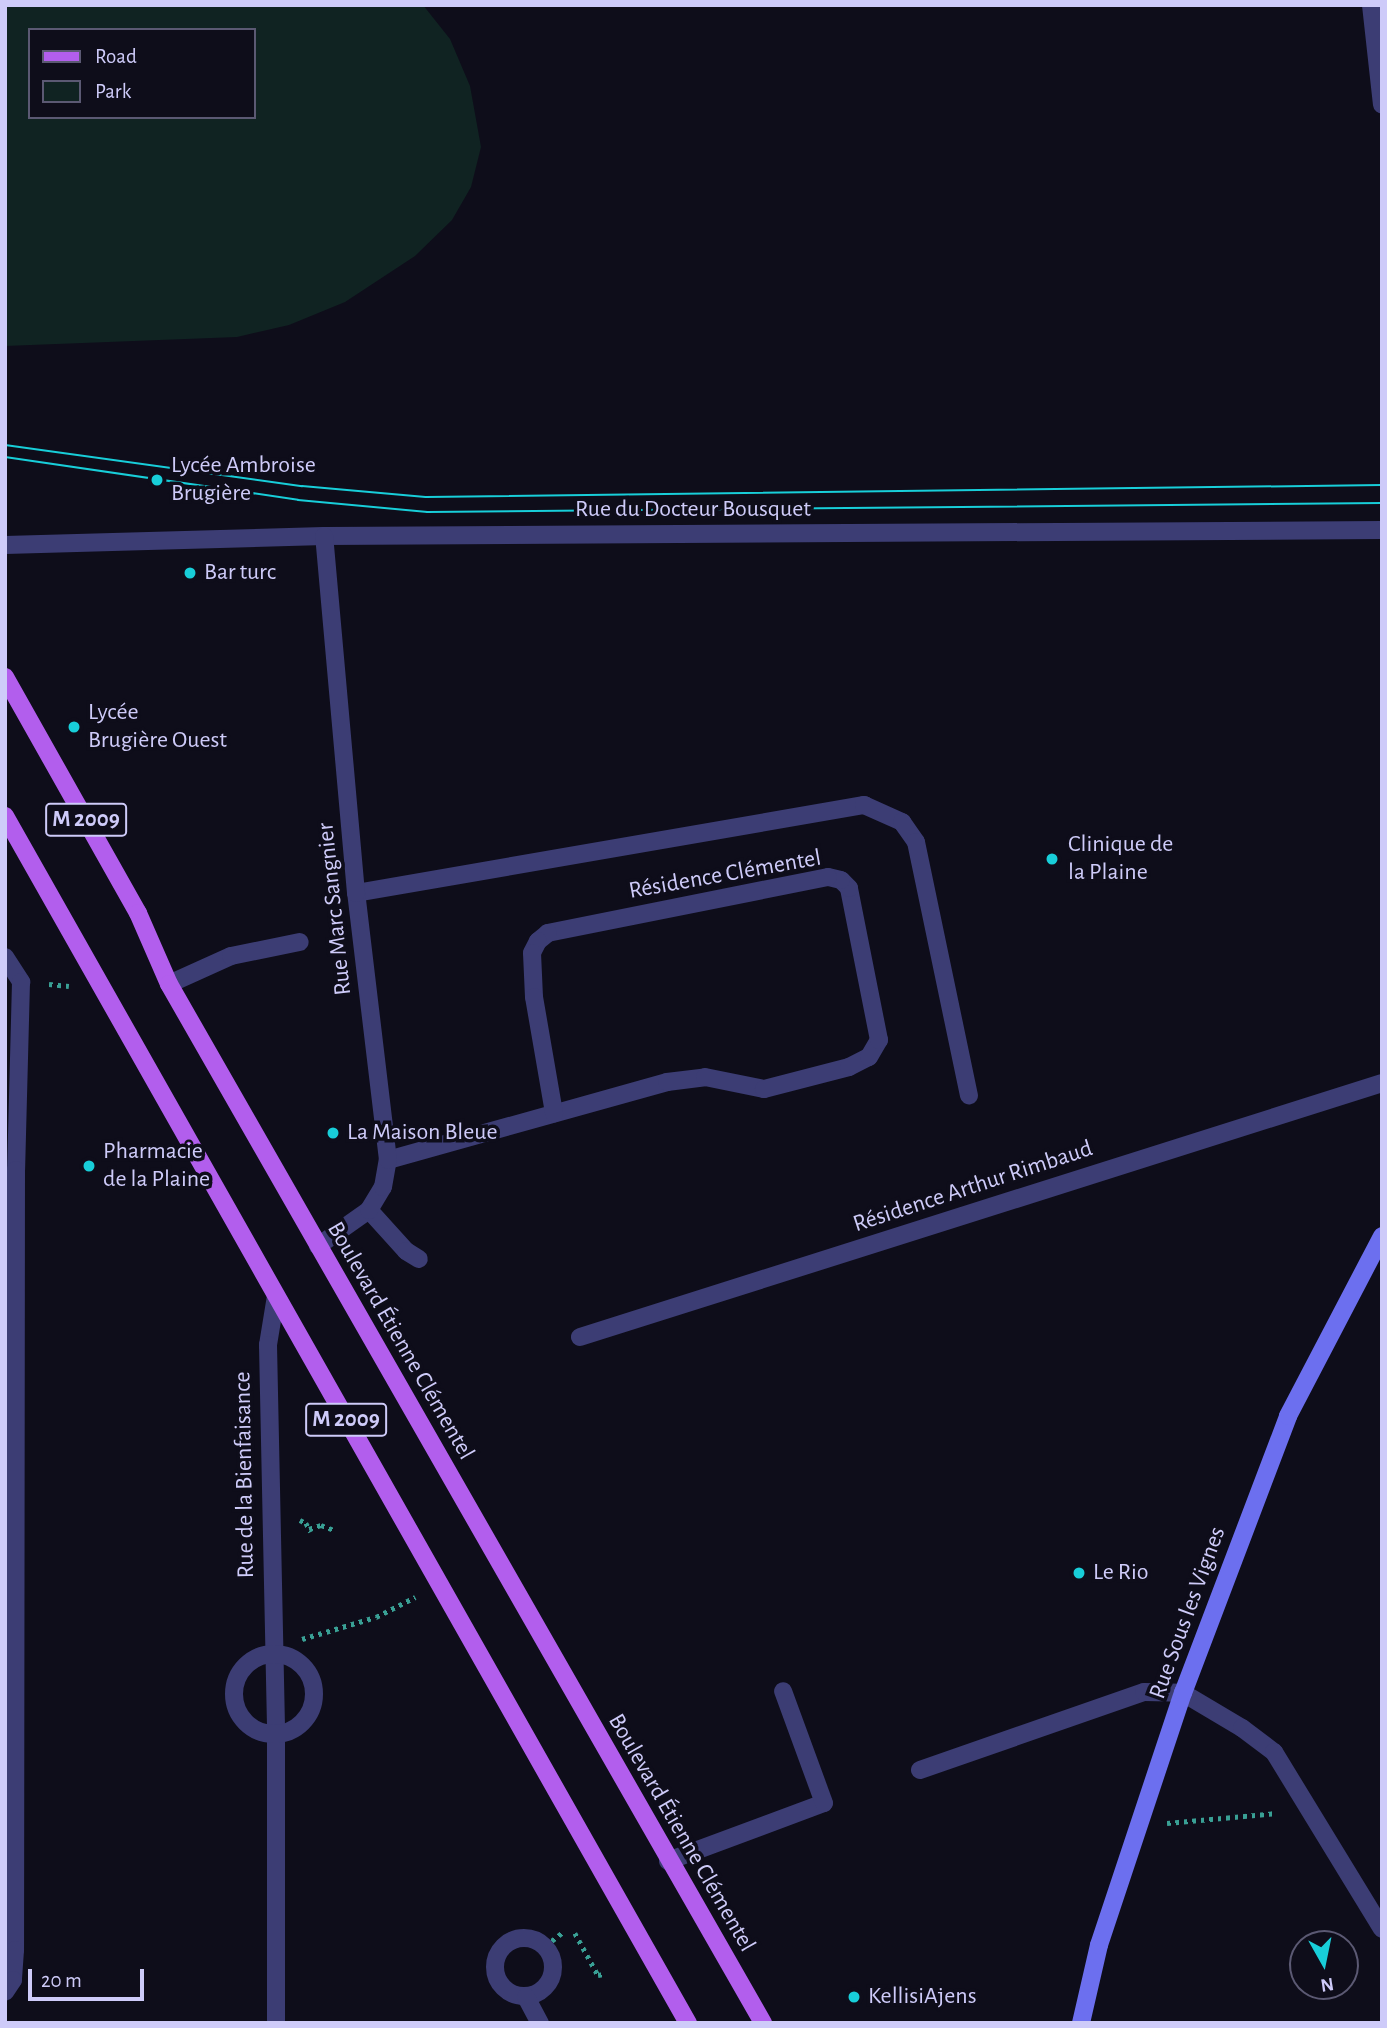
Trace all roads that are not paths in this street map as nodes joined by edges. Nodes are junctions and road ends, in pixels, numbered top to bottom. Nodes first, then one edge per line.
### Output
1 (1371, 5) edge
2 (1382, 104) edge
3 (1382, 530) edge
4 (324, 537) junction
5 (5, 545) edge
6 (5, 677) edge
7 (5, 816) edge
8 (356, 893) junction
9 (300, 942) dead end
10 (5, 957) edge
11 (169, 984) junction
12 (1382, 1083) edge
13 (969, 1096) dead end
14 (554, 1114) junction
15 (387, 1160) junction
16 (369, 1210) junction
17 (1382, 1236) edge
18 (318, 1246) junction
19 (419, 1259) dead end
20 (276, 1296) junction
21 (580, 1337) dead end
22 (273, 1651) junction
23 (783, 1691) dead end
24 (1184, 1693) junction
25 (276, 1735) junction
26 (920, 1770) dead end
27 (668, 1861) junction
28 (1382, 1929) edge
29 (5, 1992) edge
30 (526, 1997) junction
31 (276, 2023) edge
32 (540, 2023) edge
33 (688, 2023) edge
34 (763, 2023) edge
35 (1081, 2023) edge

1 - 2 street
3 - 4 street, Rue du Docteur Bousquet
4 - 5 street, Rue du Docteur Bousquet
4 - 8 street, Rue Marc Sangnier
6 - 11 main road, Boulevard Étienne Clémentel / M 2009
7 - 20 main road, M 2009
8 - 13 street
8 - 15 street, Rue Marc Sangnier
9 - 11 street
10 - 29 street
11 - 18 main road, Boulevard Étienne Clémentel / M 2009
12 - 21 street, Résidence Arthur Rimbaud
14 - 14 street, Résidence Clémentel
14 - 15 street, Résidence Clémentel
15 - 16 street, Rue Marc Sangnier
16 - 18 street, Rue Marc Sangnier
16 - 19 street
17 - 24 street, Rue Sous les Vignes
18 - 27 main road, Boulevard Étienne Clémentel / M 2009
20 - 22 street, Rue de la Bienfaisance
20 - 33 main road, M 2009
22 - 25 street, Rue de la Bienfaisance
22 - 25 street
22 - 25 street
23 - 27 street
24 - 26 street
24 - 28 street
24 - 35 street, Rue Sous les Vignes
25 - 31 street, Rue de la Bienfaisance
27 - 34 main road, Boulevard Étienne Clémentel / M 2009
30 - 30 street
30 - 32 street

